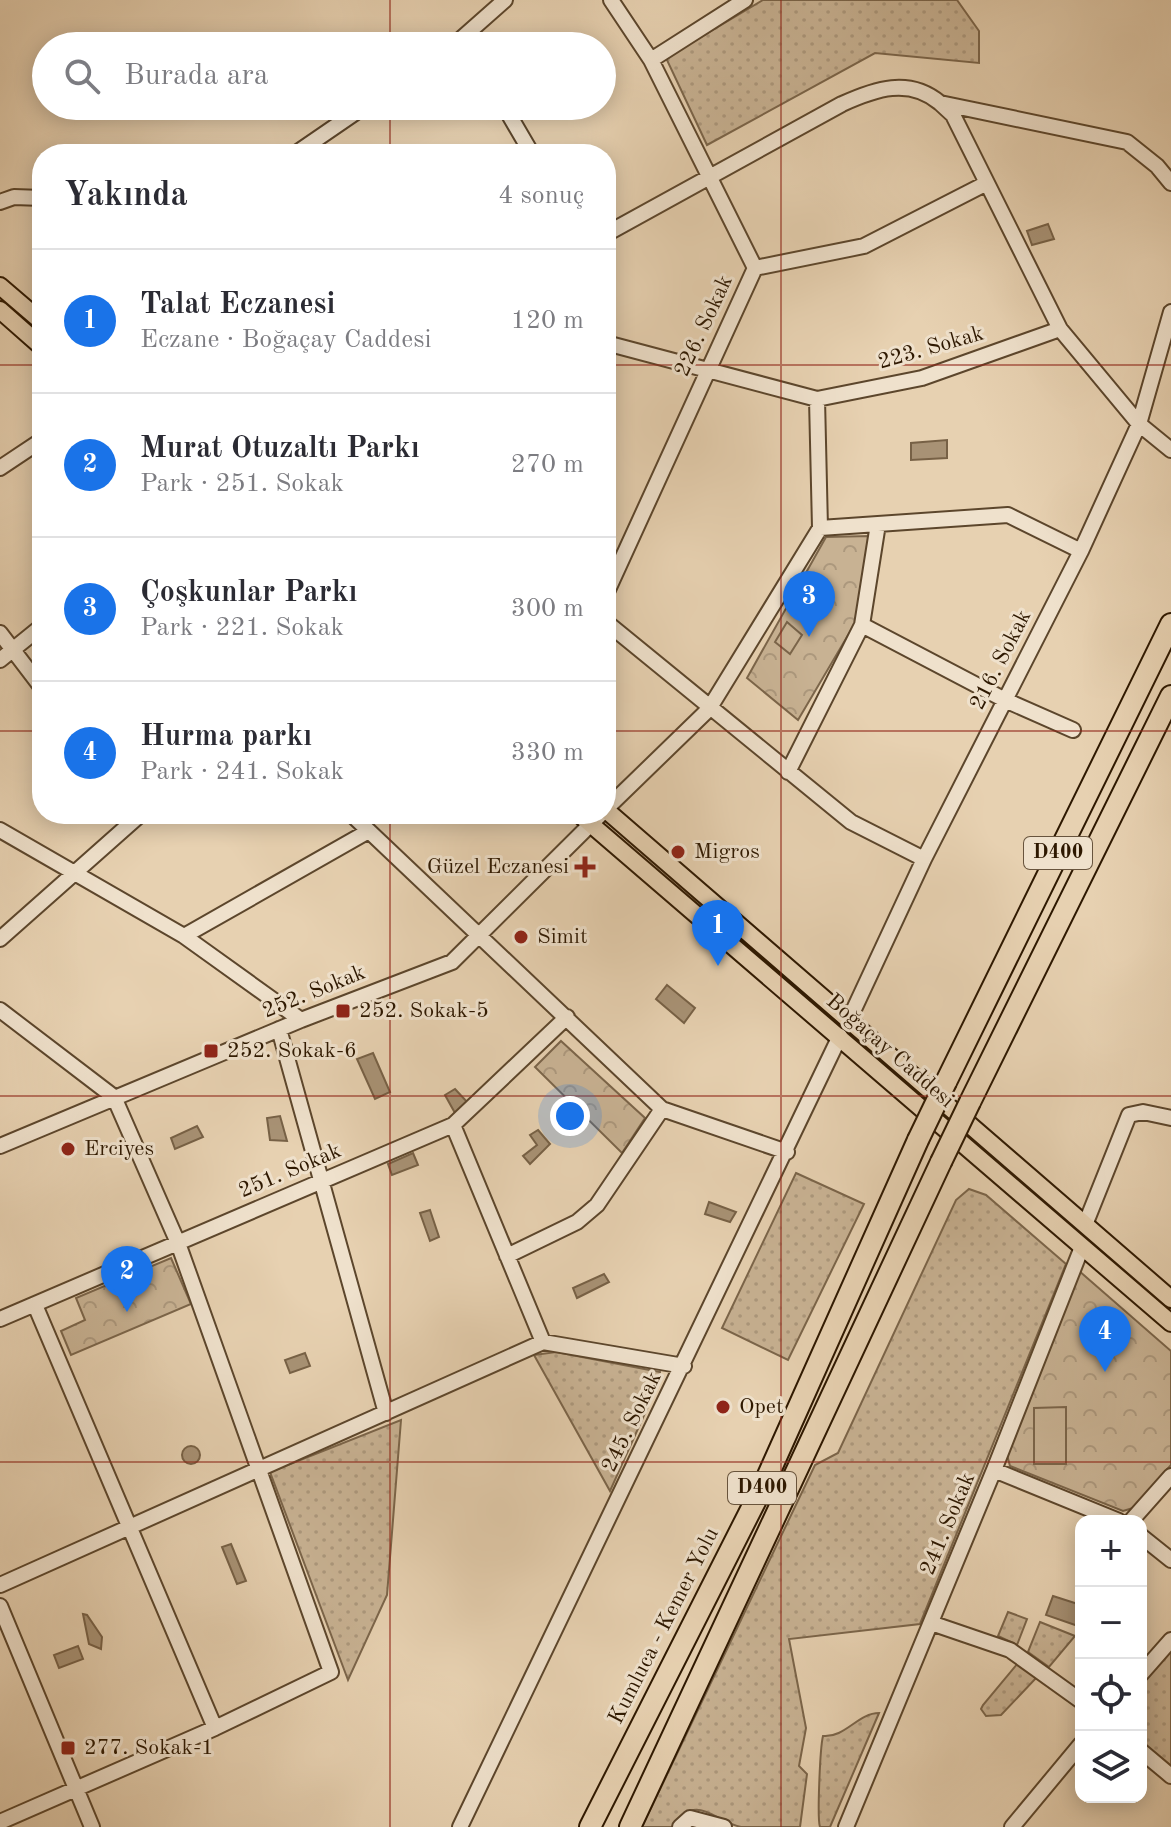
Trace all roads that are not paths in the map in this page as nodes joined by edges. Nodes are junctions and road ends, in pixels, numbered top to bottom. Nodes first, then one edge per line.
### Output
1 (505, 0) edge
2 (611, 0) edge
3 (745, 0) edge
4 (474, 32) edge
5 (651, 60) junction
6 (940, 103) junction
7 (345, 120) edge
8 (512, 120) edge
9 (310, 144) edge
10 (526, 144) edge
11 (712, 178) junction
12 (1171, 183) edge
13 (985, 184) junction
14 (32, 198) edge
15 (0, 202) edge
16 (616, 229) edge
17 (755, 268) junction
18 (0, 286) edge
19 (0, 310) edge
20 (1171, 312) edge
21 (32, 313) edge
22 (1060, 329) junction
23 (32, 338) edge
24 (616, 346) edge
25 (705, 372) junction
26 (817, 399) junction
27 (1139, 424) junction
28 (32, 447) edge
29 (1171, 450) edge
30 (0, 468) edge
31 (878, 524) junction
32 (820, 528) junction
33 (1081, 551) junction
34 (616, 572) edge
35 (1171, 624) edge
36 (862, 625) junction
37 (616, 630) edge
38 (0, 633) edge
39 (32, 634) edge
40 (6, 655) edge
41 (32, 679) edge
42 (1171, 696) edge
43 (1005, 700) junction
44 (709, 709) junction
45 (1073, 730) dead end
46 (788, 772) junction
47 (616, 800) edge
48 (616, 819) edge
49 (129, 824) edge
50 (360, 824) edge
51 (583, 824) edge
52 (598, 824) edge
53 (0, 830) edge
54 (367, 832) junction
55 (924, 859) junction
56 (75, 871) junction
57 (184, 936) junction
58 (478, 936) junction
59 (0, 939) edge
60 (0, 1010) edge
61 (567, 1017) junction
62 (301, 1020) junction
63 (849, 1020) junction
64 (279, 1029) junction
65 (840, 1036) junction
66 (114, 1097) junction
67 (662, 1109) junction
68 (1171, 1118) edge
69 (453, 1125) junction
70 (0, 1146) edge
71 (787, 1152) junction
72 (322, 1181) junction
73 (1085, 1225) junction
74 (178, 1243) junction
75 (1082, 1247) junction
76 (507, 1256) junction
77 (1171, 1299) edge
78 (35, 1305) junction
79 (0, 1319) edge
80 (1171, 1323) edge
81 (543, 1342) junction
82 (684, 1366) junction
83 (386, 1413) junction
84 (257, 1469) junction
85 (994, 1470) junction
86 (1171, 1476) edge
87 (1104, 1515) edge
88 (1136, 1515) edge
89 (128, 1527) junction
90 (1147, 1541) edge
91 (1171, 1560) edge
92 (0, 1585) edge
93 (0, 1606) edge
94 (931, 1623) junction
95 (1171, 1640) edge
96 (1147, 1667) edge
97 (1075, 1697) edge
98 (215, 1728) junction
99 (1075, 1751) edge
100 (1147, 1756) edge
101 (1171, 1776) edge
102 (76, 1787) junction
103 (0, 1822) edge
104 (845, 1823) edge
105 (92, 1827) edge
106 (460, 1827) edge
107 (590, 1827) edge
108 (630, 1827) edge
109 (680, 1827) edge
110 (724, 1827) edge
111 (1012, 1827) edge

1 - 4 street
2 - 5 street, 226. Sokak
3 - 5 street
5 - 11 street, 226. Sokak
6 - 11 street
6 - 12 street
6 - 13 street
7 - 9 street
8 - 10 street
11 - 16 street
11 - 17 street, 226. Sokak
13 - 17 street
13 - 22 street
14 - 15 street
17 - 25 street, 226. Sokak
18 - 21 main road
19 - 23 main road
20 - 27 street, 216. Sokak
22 - 26 street, 223. Sokak
22 - 27 street
24 - 25 street, 223. Sokak
25 - 26 street, 223. Sokak
25 - 34 street, 226. Sokak
26 - 32 street
27 - 29 street
27 - 33 street, 216. Sokak
28 - 30 street
31 - 32 street
31 - 33 street
31 - 36 street
32 - 44 street
33 - 43 street, 216. Sokak
35 - 107 highway, Kumluca - Kemer Yolu / D400, bridge
36 - 43 street
36 - 46 street
37 - 44 street
38 - 40 street
39 - 40 street
40 - 41 street
42 - 108 highway, D400, bridge
43 - 45 street
43 - 55 street, 216. Sokak
44 - 46 street
44 - 47 street
46 - 55 street
48 - 63 main road, Boğaçay Caddesi
49 - 56 street
50 - 54 street
51 - 58 street, 252. Sokak
52 - 65 main road, Boğaçay Caddesi
53 - 56 street
54 - 57 street
54 - 58 street
55 - 63 street, 216. Sokak
56 - 57 street
56 - 59 street
57 - 62 street
58 - 61 street
58 - 62 street, 252. Sokak
60 - 66 street
61 - 67 street
61 - 69 street, 251. Sokak
62 - 64 street, 252. Sokak
63 - 73 main road, Boğaçay Caddesi
64 - 66 street, 252. Sokak
64 - 72 street
65 - 71 street, 245. Sokak
65 - 75 main road, Boğaçay Caddesi
66 - 70 street, 252. Sokak
66 - 74 street
67 - 71 street
67 - 76 street
68 - 73 street
69 - 72 street, 251. Sokak
69 - 76 street
71 - 82 street, 245. Sokak
72 - 74 street, 251. Sokak
72 - 83 street
73 - 77 main road, Boğaçay Caddesi
74 - 78 street, 251. Sokak
74 - 84 street
75 - 80 main road, Boğaçay Caddesi
75 - 85 street, 241. Sokak
76 - 81 street
78 - 79 street, 251. Sokak
78 - 89 street
81 - 82 street
81 - 83 street
82 - 106 street, 245. Sokak
83 - 84 street
84 - 89 street
84 - 98 street
85 - 87 street
85 - 94 street, 241. Sokak
86 - 88 street
89 - 92 street
89 - 98 street
90 - 91 street
93 - 102 street
94 - 97 street
94 - 104 street, 241. Sokak
95 - 96 street
98 - 102 street
99 - 111 street
100 - 101 street
102 - 103 street
102 - 105 street
109 - 110 street

